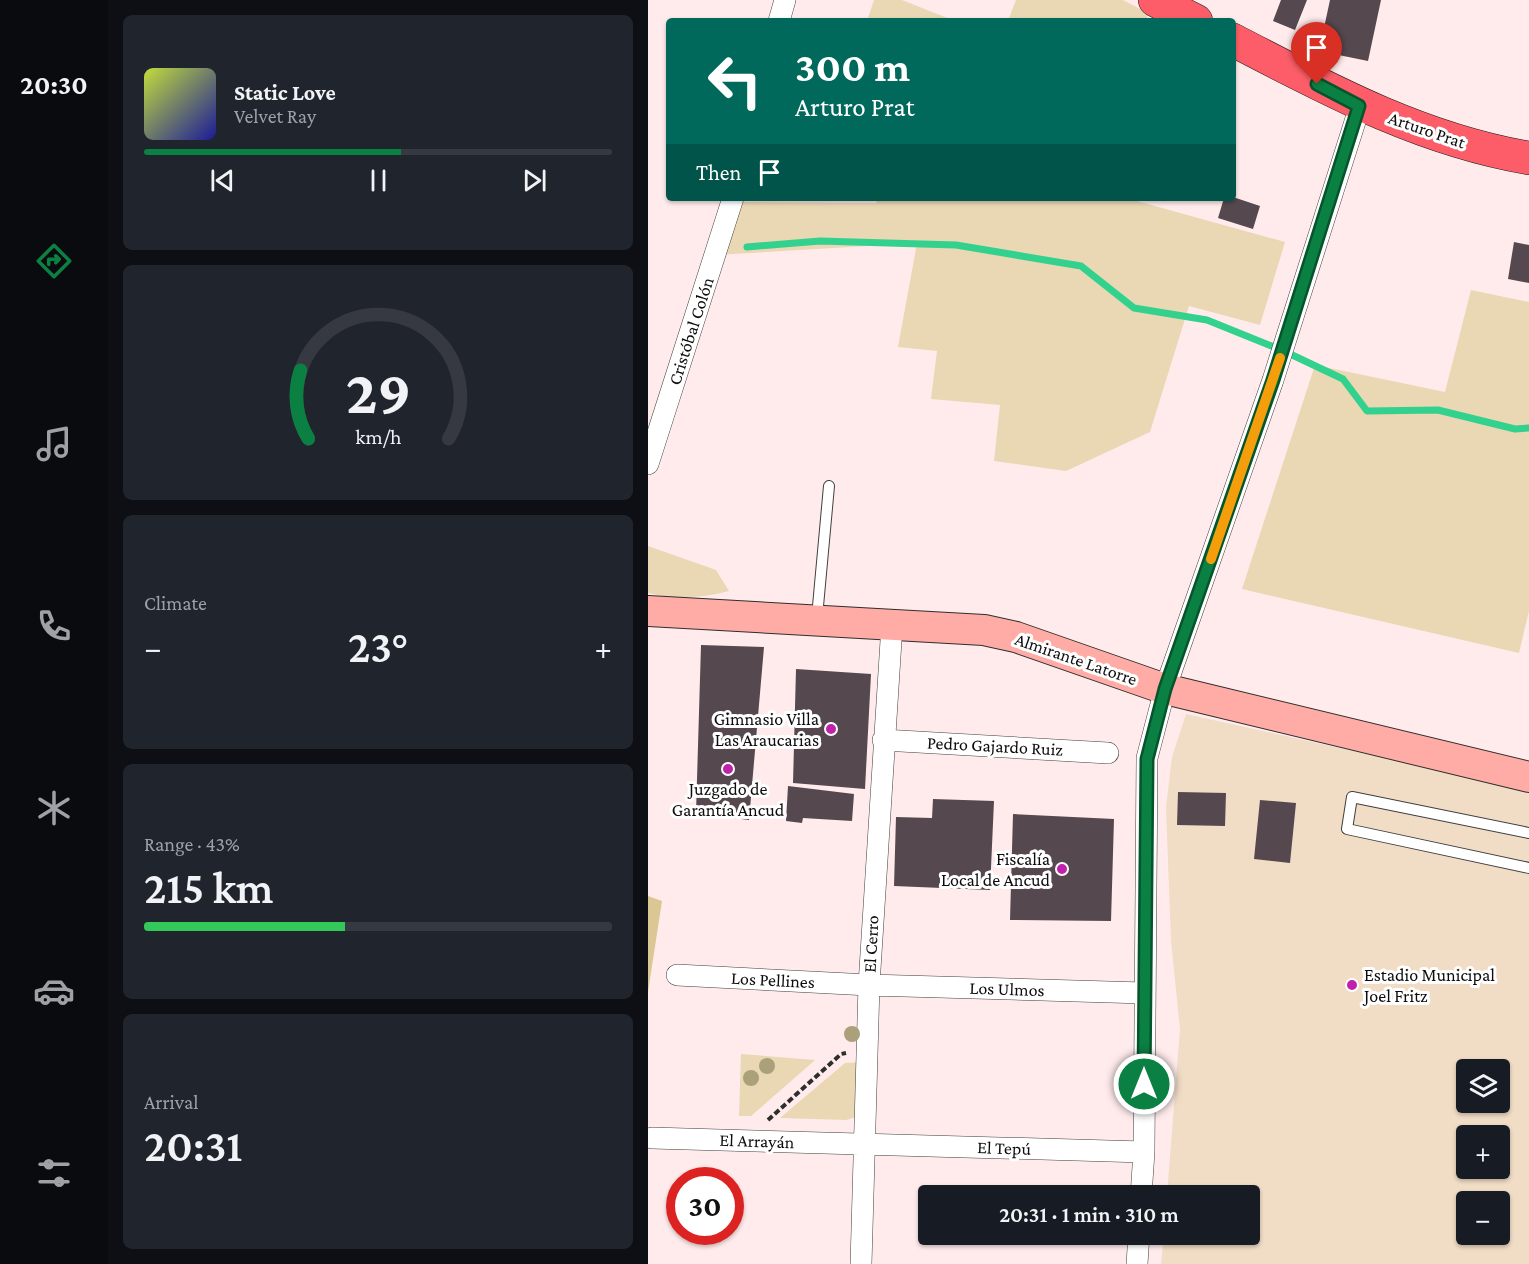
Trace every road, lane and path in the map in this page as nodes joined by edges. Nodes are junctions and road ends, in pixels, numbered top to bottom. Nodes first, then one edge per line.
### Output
1 (785, 0) edge
2 (1155, 0) edge
3 (780, 18) edge
4 (1190, 18) edge
5 (1236, 42) edge
6 (1359, 106) junction
7 (1529, 158) edge
8 (732, 201) edge
9 (648, 464) edge
10 (829, 486) dead end
11 (650, 616) edge
12 (817, 620) junction
13 (892, 625) junction
14 (1165, 689) junction
15 (883, 740) junction
16 (1108, 753) dead end
17 (1529, 777) edge
18 (1529, 833) edge
19 (1529, 867) edge
20 (677, 975) dead end
21 (869, 985) junction
22 (1144, 993) junction
23 (867, 1046) junction
24 (651, 1138) dead end
25 (746, 1141) junction
26 (863, 1144) junction
27 (1144, 1152) junction
28 (1142, 1185) edge
29 (1138, 1245) edge
30 (861, 1264) edge
31 (1137, 1264) edge

1 - 3 street
2 - 4 main road
5 - 6 main road, Arturo Prat
6 - 7 main road, Arturo Prat
6 - 14 street
8 - 9 street, Cristóbal Colón
10 - 12 lane
11 - 12 main road, Almirante Latorre
12 - 13 main road, Almirante Latorre
13 - 14 main road, Almirante Latorre
13 - 15 street, El Cerro
14 - 17 main road, Almirante Latorre
14 - 22 street
15 - 16 street, Pedro Gajardo Ruiz
15 - 21 street, El Cerro
18 - 19 lane
20 - 21 street, Los Pellines
21 - 22 street, Los Ulmos
21 - 23 street, El Cerro
22 - 27 street
23 - 25 path
23 - 26 street, El Cerro
24 - 25 street, El Arrayán
25 - 26 street, El Arrayán
26 - 27 street, El Tepú
26 - 30 street, El Cerro
27 - 28 street
29 - 31 street

